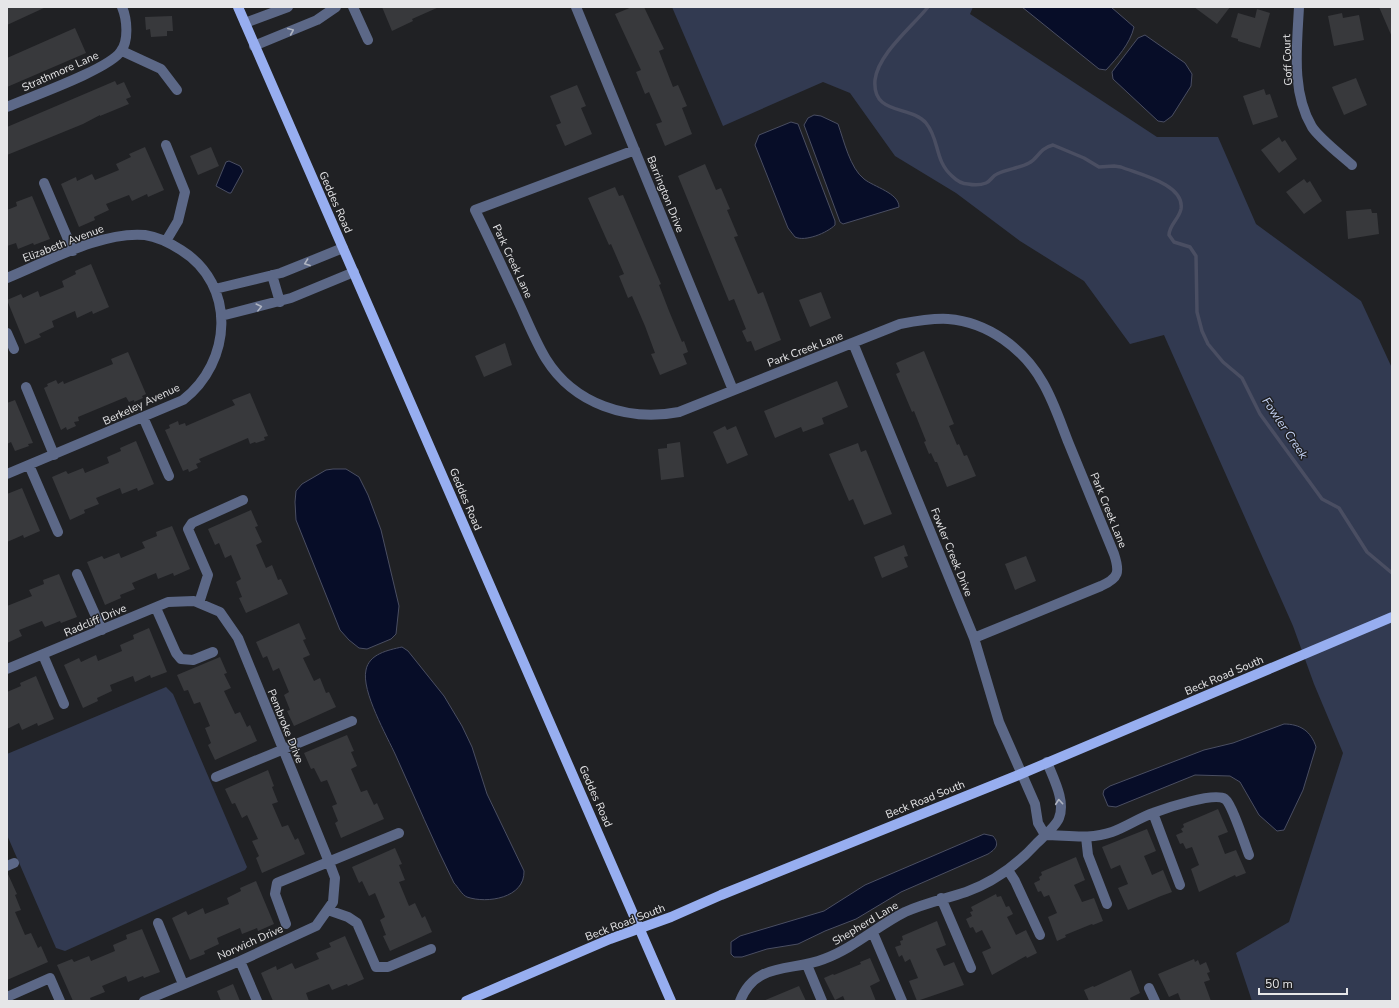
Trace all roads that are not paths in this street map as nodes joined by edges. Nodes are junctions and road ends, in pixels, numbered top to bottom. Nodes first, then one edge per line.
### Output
1 (122, 7) edge
2 (238, 7) edge
3 (288, 7) edge
4 (336, 7) edge
5 (353, 7) edge
6 (576, 7) edge
7 (1299, 7) edge
8 (245, 23) junction
9 (368, 40) dead end
10 (254, 46) junction
11 (122, 51) junction
12 (177, 90) dead end
13 (7, 107) edge
14 (166, 145) dead end
15 (635, 150) junction
16 (1352, 165) dead end
17 (44, 183) dead end
18 (166, 241) junction
19 (343, 248) junction
20 (73, 251) junction
21 (354, 272) junction
22 (272, 276) junction
23 (7, 278) edge
24 (215, 289) junction
25 (219, 301) joint
26 (280, 302) junction
27 (221, 316) junction
28 (7, 333) edge
29 (853, 343) junction
30 (14, 349) dead end
31 (26, 387) dead end
32 (734, 390) junction
33 (143, 417) junction
34 (54, 455) junction
35 (29, 465) junction
36 (7, 474) edge
37 (169, 476) dead end
38 (243, 500) dead end
39 (58, 532) dead end
40 (78, 574) dead end
41 (196, 602) junction
42 (156, 608) junction
43 (1392, 617) edge
44 (102, 630) junction
45 (974, 638) junction
46 (213, 652) dead end
47 (43, 654) junction
48 (7, 670) edge
49 (64, 704) dead end
50 (352, 721) dead end
51 (283, 749) junction
52 (1048, 762) junction
53 (1022, 773) junction
54 (216, 777) dead end
55 (1153, 813) junction
56 (399, 833) dead end
57 (1045, 835) junction
58 (1086, 838) junction
59 (1249, 855) dead end
60 (329, 862) junction
61 (1008, 870) junction
62 (335, 878) joint
63 (1180, 885) dead end
64 (941, 898) junction
65 (1107, 904) dead end
66 (328, 910) junction
67 (158, 923) dead end
68 (286, 924) dead end
69 (640, 928) junction
70 (873, 933) junction
71 (1040, 935) dead end
72 (431, 949) dead end
73 (240, 961) junction
74 (807, 965) junction
75 (971, 968) dead end
76 (183, 984) junction
77 (1149, 988) dead end
78 (7, 998) edge
79 (60, 1001) edge
80 (144, 1001) edge
81 (257, 1001) edge
82 (466, 1001) edge
83 (671, 1001) edge
84 (740, 1001) edge
85 (822, 1001) edge
86 (902, 1001) edge
87 (1155, 1001) edge

1 - 11 street
2 - 8 main road, Geddes Road
3 - 8 street
10 -> 4 street
5 - 9 street
6 - 15 street, Barrington Drive
7 - 16 street, Goff Court
8 - 10 main road, Geddes Road
10 - 19 main road, Geddes Road
11 - 12 street
11 - 13 street, Strathmore Lane
14 - 18 street
15 - 32 street, Barrington Drive
15 - 32 street, Park Creek Lane
17 - 20 street
18 - 20 street, Elizabeth Avenue
18 - 24 street, Elizabeth Avenue
19 - 21 main road, Geddes Road
19 -> 22 street
20 - 23 street, Elizabeth Avenue
21 - 26 street
21 - 69 main road, Geddes Road
22 - 24 street
22 - 26 street
24 - 25 street, Elizabeth Avenue
25 - 27 street, Berkeley Avenue
27 -> 26 street
27 - 33 street, Berkeley Avenue
28 - 30 street
29 - 32 street, Park Creek Lane
29 - 45 street, Fowler Creek Drive
29 - 45 street, Park Creek Lane
31 - 34 street
33 - 34 street, Berkeley Avenue
33 - 37 street
34 - 35 street, Berkeley Avenue
35 - 36 street, Berkeley Avenue
35 - 39 street
38 - 41 street
40 - 44 street
41 - 42 street, Radcliff Drive
41 - 51 street, Pembroke Drive
42 - 44 street, Radcliff Drive
42 - 46 street
43 - 52 main road, Beck Road South
44 - 47 street, Radcliff Drive
45 - 53 street, Fowler Creek Drive
47 - 48 street, Radcliff Drive
47 - 49 street
50 - 51 street
51 - 54 street
51 - 60 street, Pembroke Drive
52 - 53 main road, Beck Road South
57 -> 52 street, Shepherd Lane
53 - 57 street
53 - 69 main road, Beck Road South
55 - 58 street
55 - 59 street
55 - 63 street
56 - 60 street
57 - 58 street
57 - 61 street, Shepherd Lane
58 - 65 street
60 - 62 street, Pembroke Drive
60 - 68 street
61 - 64 street, Shepherd Lane
61 - 71 street
62 - 66 street, Norwich Drive
64 - 70 street, Shepherd Lane
64 - 75 street
66 - 72 street
66 - 73 street, Norwich Drive
67 - 76 street
69 - 82 main road, Beck Road South
69 - 83 main road, Geddes Road
70 - 74 street, Shepherd Lane
70 - 86 street
73 - 76 street, Norwich Drive
73 - 81 street
74 - 84 street, Shepherd Lane
74 - 85 street
76 - 80 street, Norwich Drive
77 - 87 street
78 - 79 street

